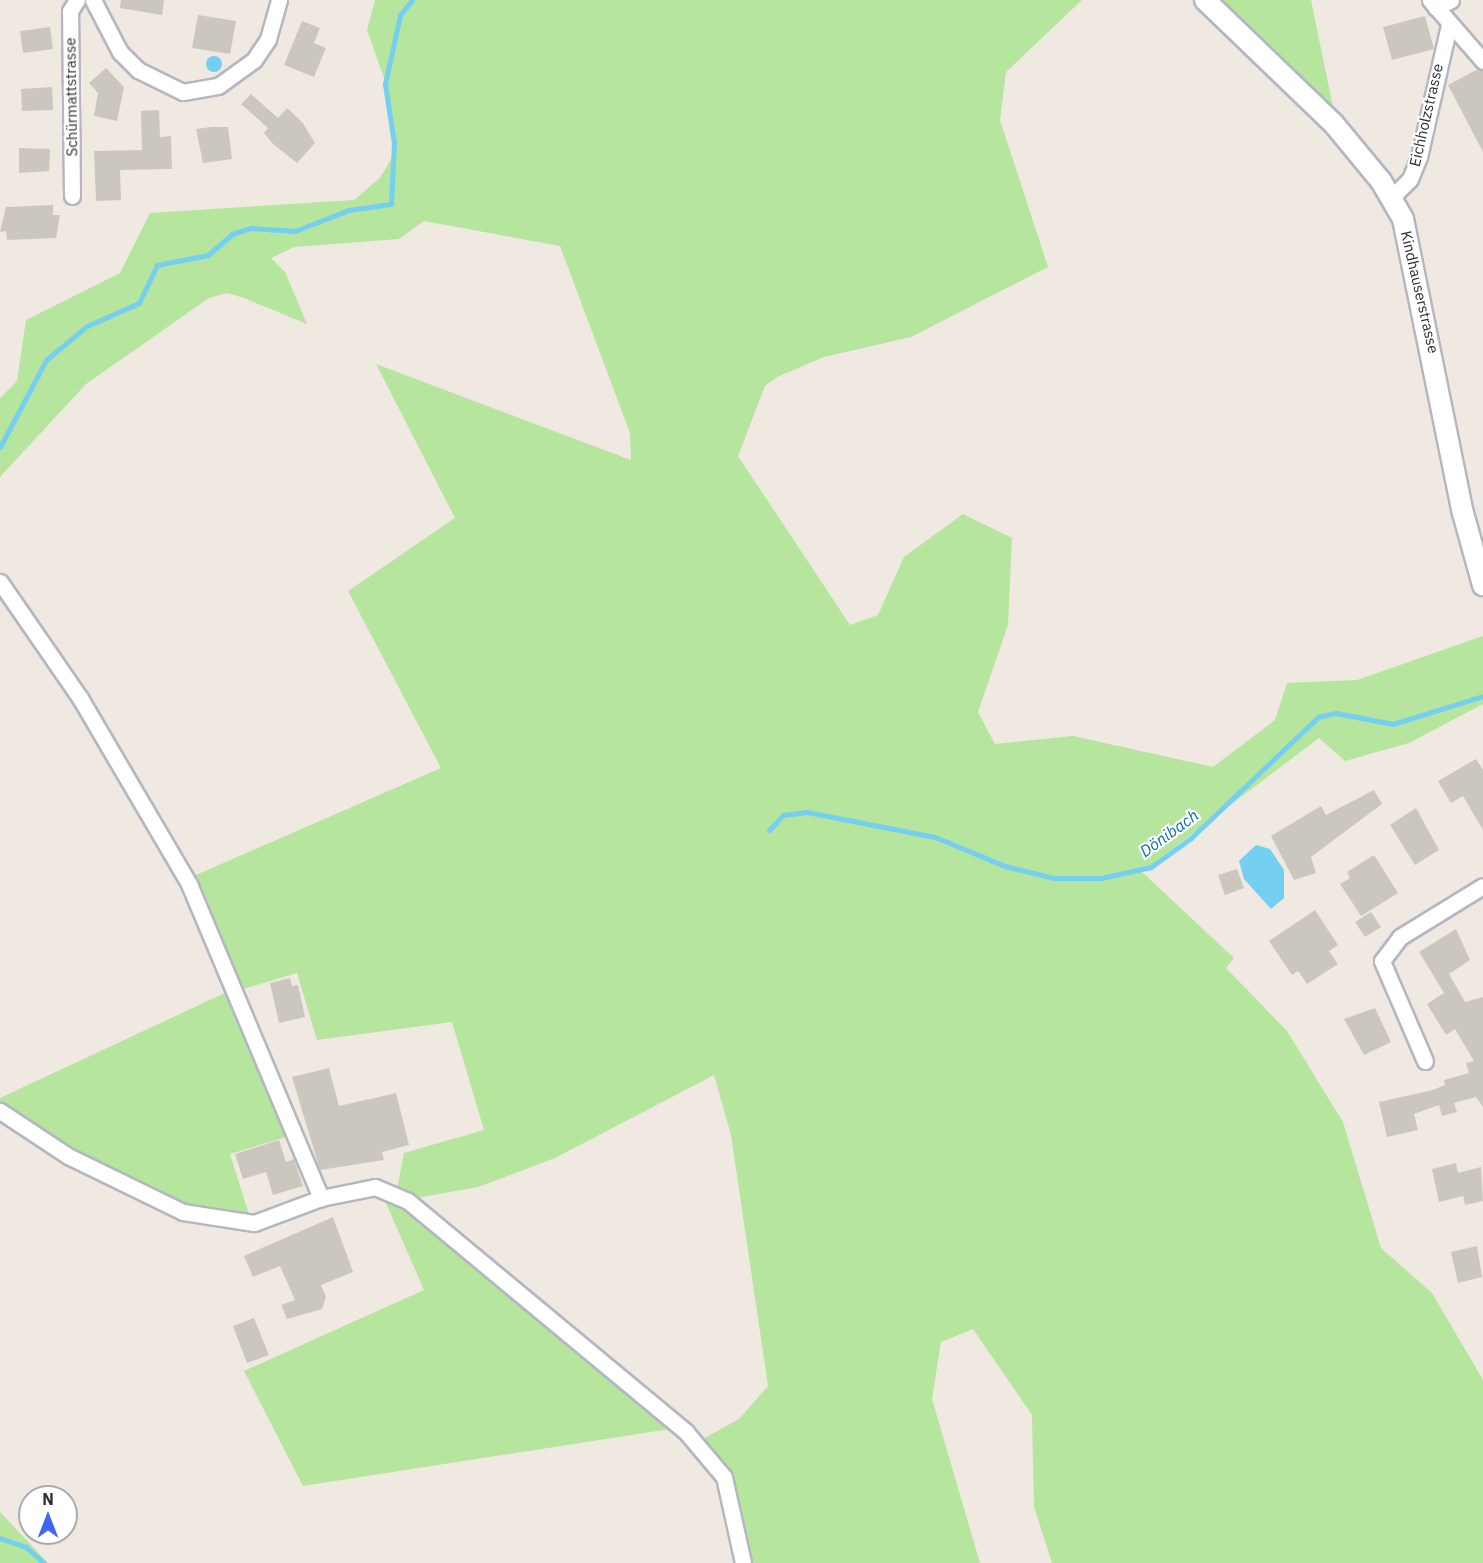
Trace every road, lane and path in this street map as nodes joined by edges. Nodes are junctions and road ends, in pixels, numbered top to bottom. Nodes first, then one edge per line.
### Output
1 (77, 0) edge
2 (93, 0) edge
3 (279, 0) edge
4 (1205, 0) edge
5 (1451, 0) edge
6 (1433, 4) edge
7 (1449, 25) junction
8 (1483, 61) edge
9 (72, 196) dead end
10 (1392, 197) junction
11 (0, 582) edge
12 (1483, 585) edge
13 (1483, 886) edge
14 (1425, 1061) dead end
15 (0, 1111) edge
16 (321, 1198) junction
17 (742, 1563) edge

1 - 9 street, Schürmattstrasse
2 - 3 street
4 - 10 street, Kindhauserstrasse
5 - 6 street
6 - 7 street
7 - 8 street
7 - 10 street, Eichholzstrasse
10 - 12 street, Kindhauserstrasse
11 - 16 street
13 - 14 street
15 - 16 street
16 - 17 street

